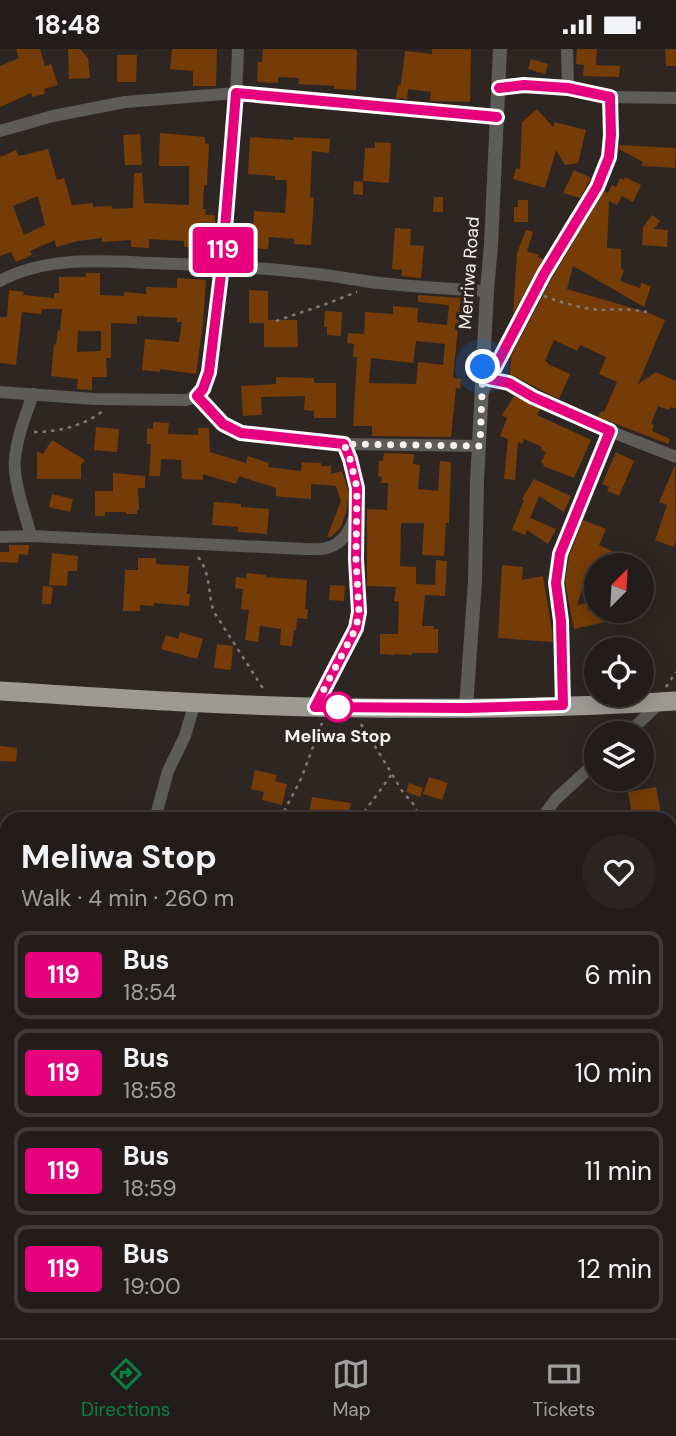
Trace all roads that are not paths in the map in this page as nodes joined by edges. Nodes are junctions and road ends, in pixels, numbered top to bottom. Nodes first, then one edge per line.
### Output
1 (238, 49) edge
2 (500, 49) edge
3 (567, 49) edge
4 (499, 88) junction
5 (568, 88) junction
6 (236, 93) junction
7 (610, 97) junction
8 (676, 98) edge
9 (497, 117) junction
10 (0, 131) edge
11 (222, 266) junction
12 (0, 281) edge
13 (487, 291) junction
14 (489, 379) junction
15 (0, 392) edge
16 (482, 393) junction
17 (33, 394) junction
18 (197, 396) junction
19 (610, 431) junction
20 (344, 444) junction
21 (480, 446) junction
22 (676, 457) edge
23 (355, 517) junction
24 (31, 536) junction
25 (0, 537) edge
26 (0, 691) edge
27 (669, 701) edge
28 (195, 702) junction
29 (563, 705) junction
30 (322, 707) junction
31 (466, 708) junction
32 (643, 721) edge
33 (584, 773) edge
34 (157, 812) edge
35 (546, 812) edge

1 - 6 street
2 - 4 street, Merriwa Road
3 - 5 street
4 - 5 street
4 - 9 street, Merriwa Road
5 - 7 street
6 - 9 street
6 - 10 street
6 - 11 street
7 - 8 street
7 - 14 street
9 - 13 street, Merriwa Road
11 - 12 street
11 - 13 street
11 - 18 street
13 - 16 street, Merriwa Road
14 - 16 street
14 - 19 street
15 - 17 street
16 - 21 street, Merriwa Road
17 - 18 street
17 - 24 street
18 - 20 street
19 - 22 street
19 - 29 street
20 - 21 street
20 - 23 street
21 - 31 street, Merriwa Road
23 - 24 street
23 - 30 street
24 - 25 street
26 - 28 highway
27 - 29 highway
27 - 32 street
28 - 30 highway
28 - 34 street
29 - 31 highway
30 - 31 highway
33 - 35 street

